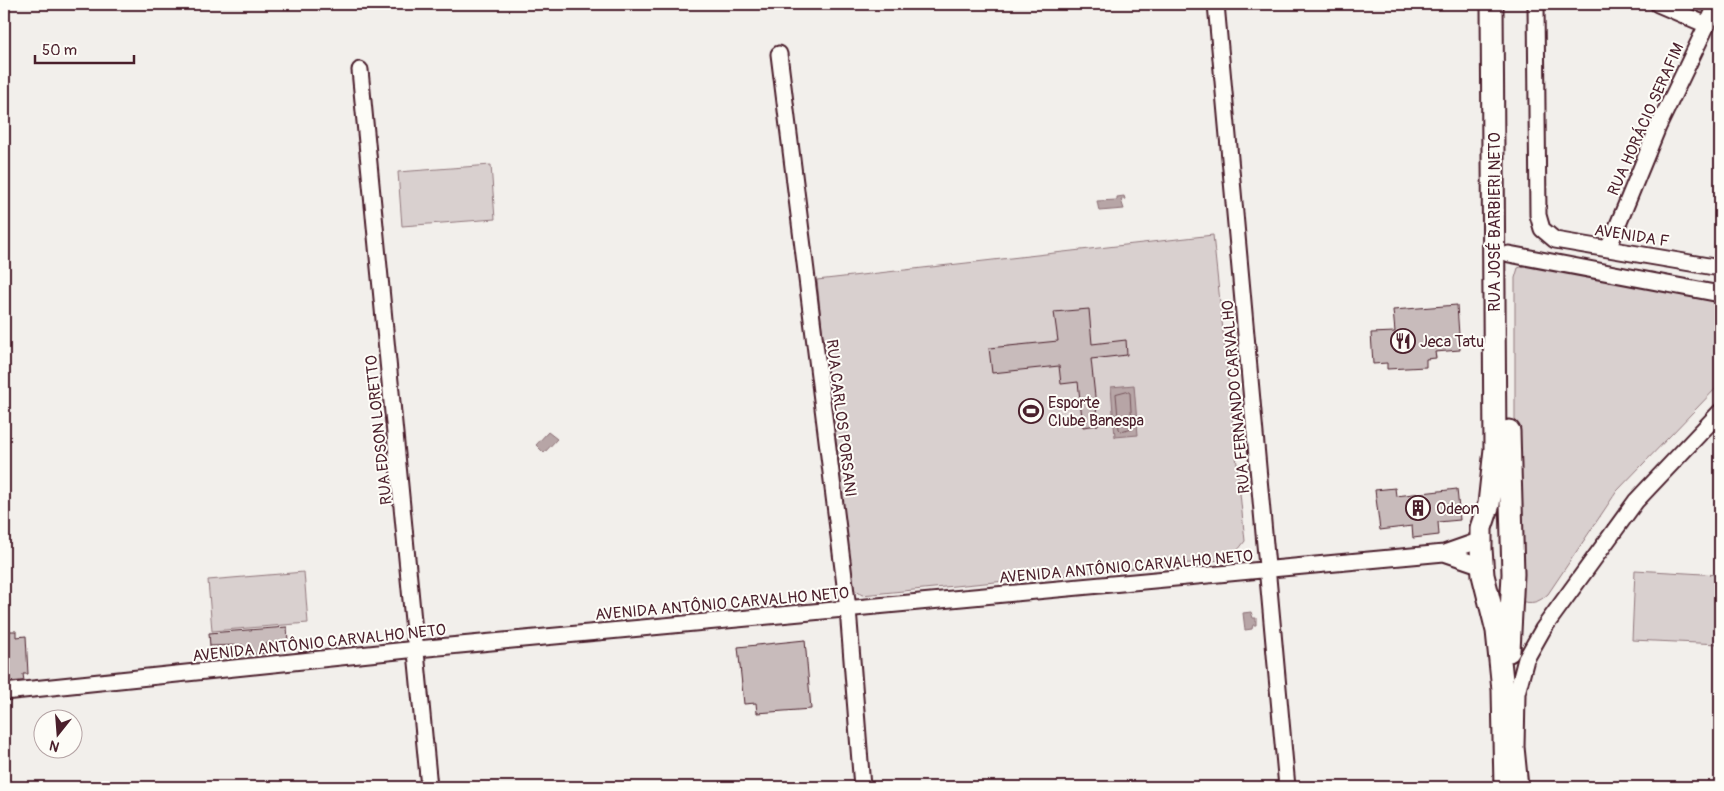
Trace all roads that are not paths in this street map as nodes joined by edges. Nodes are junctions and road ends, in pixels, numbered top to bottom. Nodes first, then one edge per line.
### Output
1 (1216, 4) edge
2 (1492, 4) edge
3 (1506, 4) edge
4 (1536, 4) edge
5 (1658, 4) edge
6 (1717, 4) edge
7 (1707, 25) junction
8 (779, 54) dead end
9 (360, 70) dead end
10 (1608, 249) junction
11 (1509, 254) junction
12 (1720, 268) edge
13 (1720, 294) edge
14 (1720, 412) edge
15 (1512, 527) junction
16 (1481, 534) junction
17 (1444, 553) junction
18 (1483, 570) junction
19 (1269, 571) junction
20 (1513, 574) junction
21 (848, 609) junction
22 (417, 649) junction
23 (1503, 690) junction
24 (4, 692) edge
25 (429, 787) edge
26 (862, 787) edge
27 (1287, 787) edge
28 (1505, 787) edge
29 (1520, 787) edge

1 - 19 street, RUA FERNANDO CARVALHO
2 - 16 main road, RUA JOSÉ BARBIERI NETO
3 - 11 main road, RUA JOSÉ BARBIERI NETO
4 - 10 street, AVENIDA F
5 - 7 street
6 - 7 street, RUA HORÁCIO SERAFIM
7 - 10 street, RUA HORÁCIO SERAFIM
8 - 21 street, RUA CARLOS PORSANI
9 - 22 street, RUA EDSON LORETTO
10 - 12 street, AVENIDA F
11 - 13 street
11 - 15 main road, RUA JOSÉ BARBIERI NETO
14 - 29 street
15 - 16 main road
15 - 20 main road, RUA JOSÉ BARBIERI NETO
16 - 17 street
16 - 18 main road
17 - 18 street
17 - 19 street, AVENIDA ANTÔNIO CARVALHO NETO
18 - 20 main road
18 - 23 main road
19 - 21 street, AVENIDA ANTÔNIO CARVALHO NETO
19 - 27 street, RUA FERNANDO CARVALHO
20 - 23 main road
21 - 22 street, AVENIDA ANTÔNIO CARVALHO NETO
21 - 26 street, RUA CARLOS PORSANI
22 - 24 street, AVENIDA ANTÔNIO CARVALHO NETO
22 - 25 street, RUA EDSON LORETTO
23 - 28 main road

